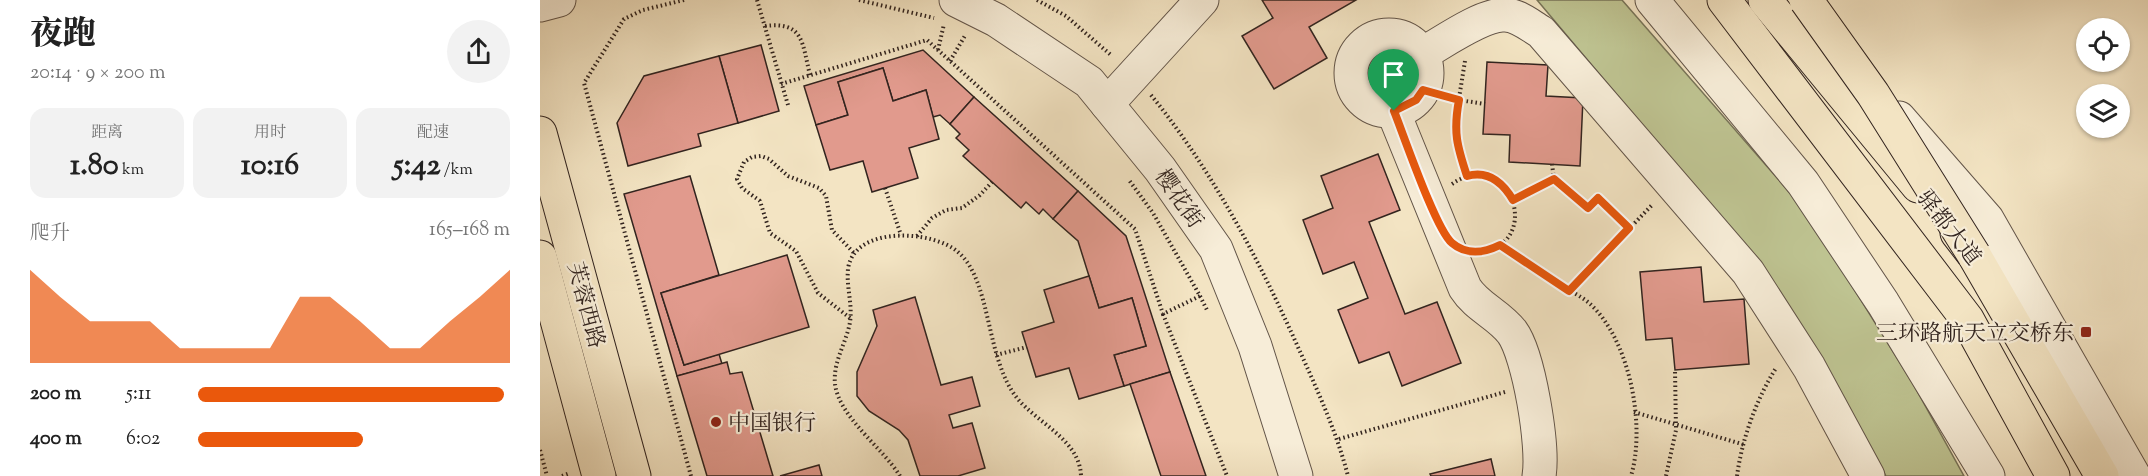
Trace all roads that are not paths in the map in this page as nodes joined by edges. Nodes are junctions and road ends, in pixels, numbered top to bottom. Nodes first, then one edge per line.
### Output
1 (559, 0) edge
2 (1202, 0) edge
3 (1652, 0) edge
4 (1724, 0) edge
5 (1765, 0) edge
6 (1797, 0) edge
7 (1806, 0) edge
8 (540, 5) edge
9 (953, 17) edge
10 (1422, 54) junction
11 (1107, 105) junction
12 (1394, 111) junction
13 (540, 133) edge
14 (1974, 255) junction
15 (540, 256) edge
16 (599, 476) edge
17 (634, 476) edge
18 (1296, 476) edge
19 (1539, 476) edge
20 (1868, 476) edge
21 (1988, 476) edge
22 (2053, 476) edge
23 (2102, 476) edge
24 (2134, 476) edge

1 - 8 street
2 - 11 street
3 - 21 street
4 - 22 main road, 驿都大道
5 - 14 main road, 驿都大道, bridge
6 - 24 street
7 - 14 main road, bridge
9 - 11 street, 樱花街
10 - 12 street
10 - 12 street
10 - 20 street
11 - 18 street, 樱花街
12 - 19 street
13 - 17 main road, 芙蓉西路
14 - 23 main road, 驿都大道
15 - 16 main road, 芙蓉西路

